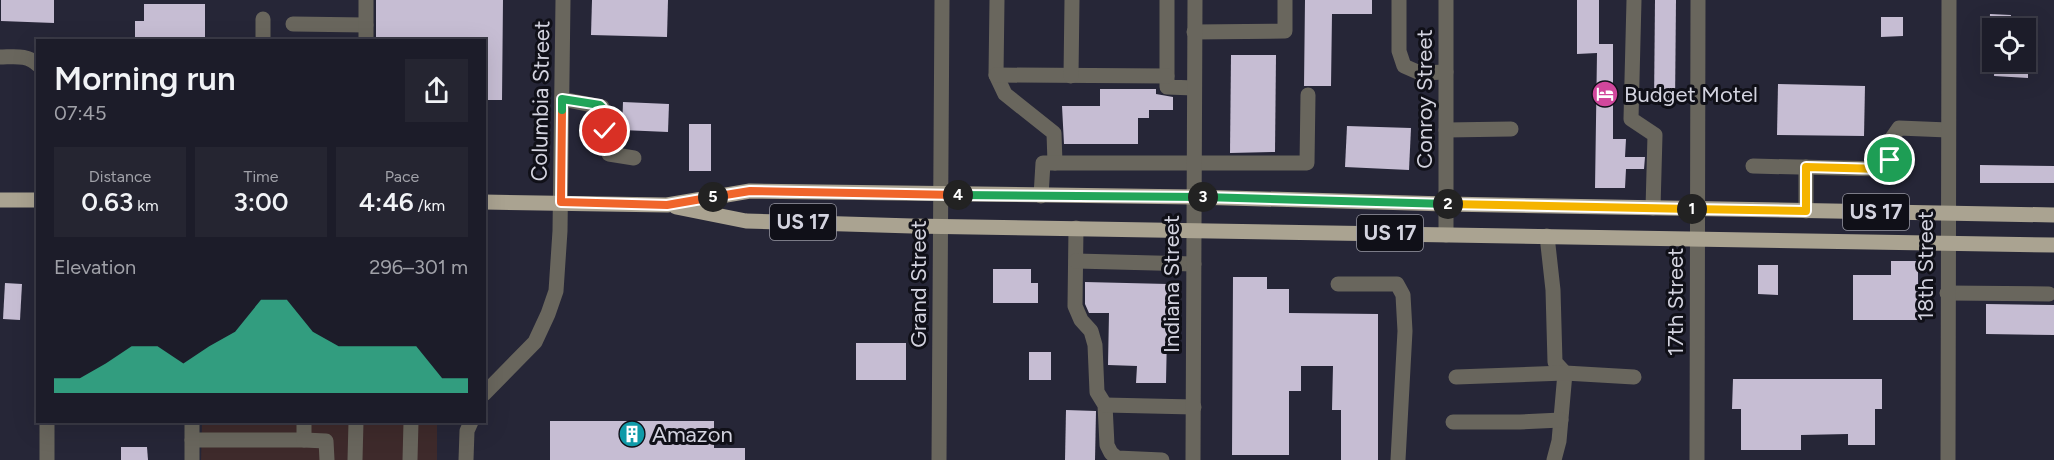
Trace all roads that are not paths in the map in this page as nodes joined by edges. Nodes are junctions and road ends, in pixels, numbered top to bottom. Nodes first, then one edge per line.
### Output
1 (366, 0) edge
2 (563, 0) edge
3 (942, 0) edge
4 (997, 0) edge
5 (1072, 0) edge
6 (1167, 0) edge
7 (1195, 0) edge
8 (1286, 0) edge
9 (1400, 0) edge
10 (1446, 0) edge
11 (1634, 0) edge
12 (1698, 0) edge
13 (1949, 0) edge
14 (263, 19) dead end
15 (293, 24) dead end
16 (1194, 32) junction
17 (366, 33) edge
18 (263, 39) edge
19 (0, 57) edge
20 (36, 63) edge
21 (1446, 72) junction
22 (996, 75) junction
23 (1071, 75) junction
24 (1167, 75) junction
25 (1194, 88) junction
26 (1308, 96) dead end
27 (562, 99) junction
28 (1511, 129) dead end
29 (1446, 130) junction
30 (1948, 130) junction
31 (634, 158) dead end
32 (1055, 163) junction
33 (1194, 163) junction
34 (1753, 166) dead end
35 (1806, 167) junction
36 (942, 195) junction
37 (1041, 196) junction
38 (1194, 197) junction
39 (0, 200) edge
40 (36, 200) edge
41 (486, 202) edge
42 (561, 202) junction
43 (1446, 204) junction
44 (667, 205) junction
45 (1653, 208) junction
46 (1698, 209) junction
47 (1806, 211) junction
48 (1948, 214) junction
49 (2054, 215) edge
50 (941, 226) junction
51 (1076, 228) junction
52 (1194, 230) junction
53 (1446, 235) junction
54 (1547, 236) junction
55 (1698, 239) junction
56 (1947, 244) junction
57 (2054, 245) edge
58 (1076, 261) junction
59 (1194, 264) junction
60 (1338, 284) dead end
61 (1947, 293) junction
62 (2049, 294) dead end
63 (1565, 373) junction
64 (1456, 377) dead end
65 (1634, 377) dead end
66 (486, 392) edge
67 (1105, 405) junction
68 (1194, 407) junction
69 (1561, 420) junction
70 (1453, 422) dead end
71 (47, 423) edge
72 (192, 423) edge
73 (304, 423) edge
74 (356, 423) edge
75 (411, 423) edge
76 (471, 423) edge
77 (192, 440) junction
78 (304, 440) junction
79 (47, 460) edge
80 (192, 460) edge
81 (327, 460) edge
82 (355, 460) edge
83 (410, 460) edge
84 (466, 460) edge
85 (939, 460) edge
86 (1162, 460) edge
87 (1194, 460) edge
88 (1398, 460) edge
89 (1554, 460) edge
90 (1696, 460) edge
91 (1948, 460) edge

1 - 17 street
2 - 27 street, Columbia Street
3 - 36 street, Grand Street
4 - 22 street
5 - 23 street
6 - 24 street
7 - 16 street, Indiana Street
8 - 16 street
9 - 21 street
10 - 21 street, Conroy Street
11 - 45 street
12 - 46 street, 17th Street
13 - 30 street, 18th Street
14 - 18 street
15 - 17 street
16 - 25 street, Indiana Street
19 - 20 street
21 - 29 street, Conroy Street
22 - 23 street
22 - 32 street
23 - 24 street
24 - 25 street
25 - 33 street, Indiana Street
26 - 33 street
27 - 31 street
27 - 42 street, Columbia Street
28 - 29 street
29 - 43 street, Conroy Street
30 - 35 street
30 - 48 street, 18th Street
32 - 33 street
32 - 37 street
33 - 38 street, Indiana Street
34 - 35 street
35 - 47 street
36 - 37 main road, US 17
36 - 44 main road, US 17
36 - 50 street, Grand Street
37 - 38 main road, US 17
38 - 43 main road, US 17
38 - 52 street, Indiana Street
39 - 40 main road
41 - 42 main road, US 17
42 - 44 main road, US 17
42 - 66 street, Columbia Street
43 - 45 main road, US 17
43 - 53 street, Conroy Street
44 - 50 main road, US 17
45 - 46 main road, US 17
46 - 47 main road, US 17
46 - 55 street, 17th Street
47 - 48 main road, US 17
48 - 49 main road, US 17
48 - 56 street, 18th Street
50 - 51 main road, US 17
50 - 85 street, Grand Street
51 - 52 main road, US 17
51 - 58 street
52 - 53 main road, US 17
52 - 59 street, Indiana Street
53 - 54 main road, US 17
54 - 55 main road, US 17
54 - 63 street
55 - 56 main road, US 17
55 - 90 street, 17th Street
56 - 57 main road, US 17
56 - 61 street, 18th Street
58 - 59 street
58 - 67 street
59 - 68 street, Indiana Street
60 - 88 street
61 - 62 street
61 - 91 street, 18th Street
63 - 64 street
63 - 65 street
63 - 69 street
67 - 68 street
67 - 86 street
68 - 87 street, Indiana Street
69 - 70 street
69 - 89 street
71 - 79 street
72 - 77 street
73 - 78 street
74 - 82 street
75 - 83 street
76 - 84 street
77 - 78 street
77 - 80 street
78 - 81 street

